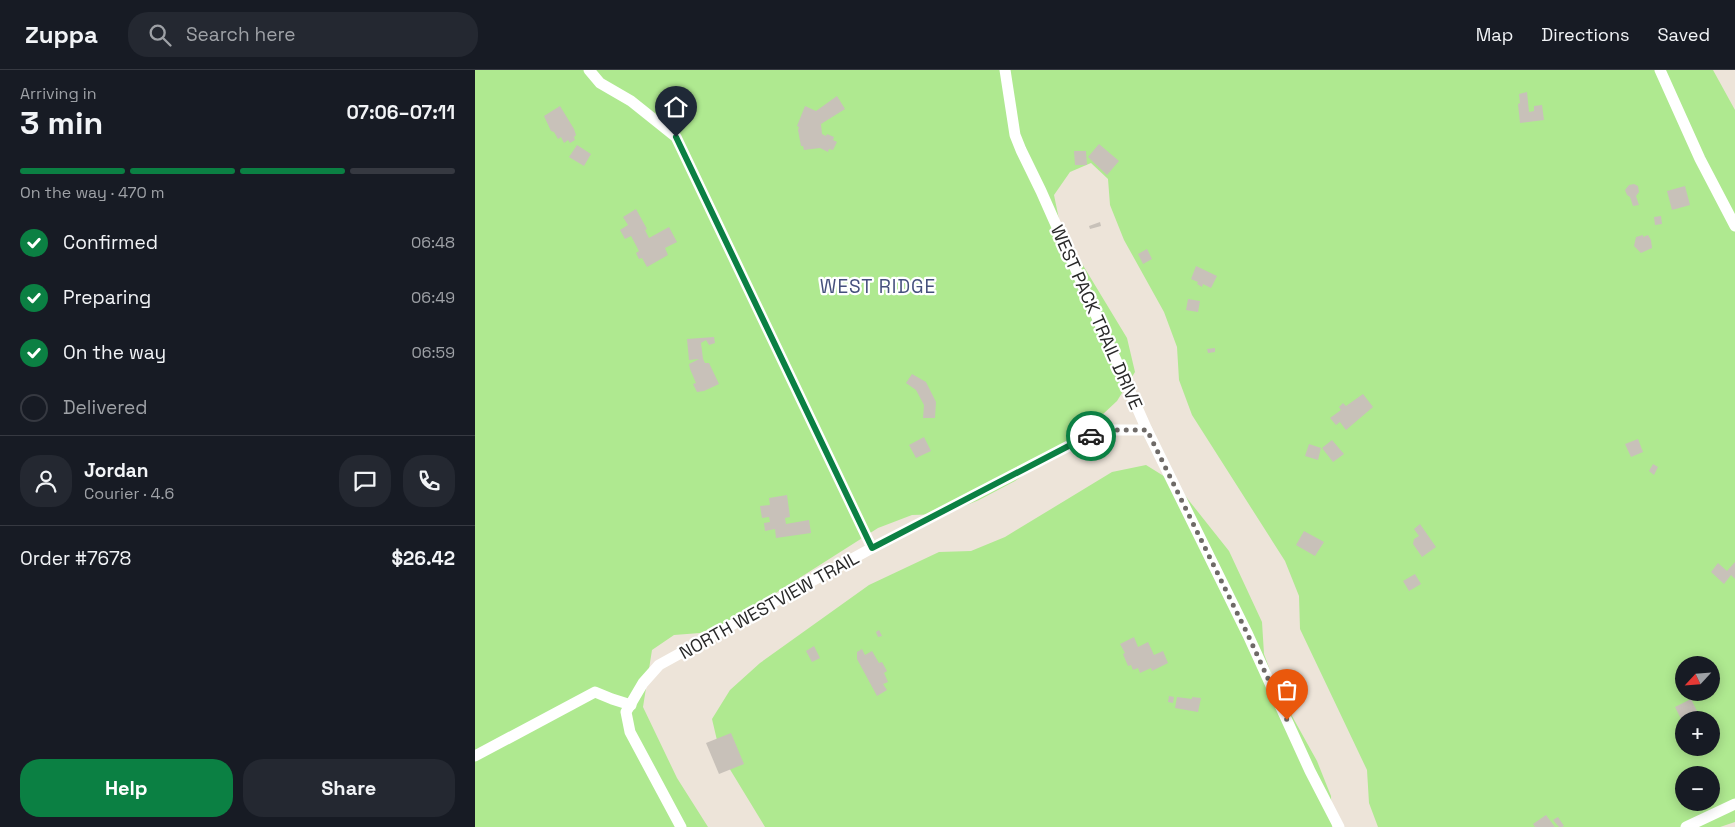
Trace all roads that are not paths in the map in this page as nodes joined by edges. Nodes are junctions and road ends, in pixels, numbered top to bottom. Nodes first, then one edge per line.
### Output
1 (589, 70) edge
2 (1005, 70) edge
3 (1660, 70) edge
4 (1735, 226) edge
5 (1147, 430) junction
6 (872, 548) junction
7 (631, 705) junction
8 (475, 756) edge
9 (1735, 804) edge
10 (681, 827) edge
11 (1339, 827) edge
12 (1686, 827) edge

1 - 6 street
2 - 5 street, WEST PACK TRAIL DRIVE
3 - 4 street
5 - 6 street, NORTH WESTVIEW TRAIL
5 - 11 street, WEST PACK TRAIL DRIVE
6 - 7 street, NORTH WESTVIEW TRAIL
7 - 8 street
7 - 10 street
9 - 12 street

